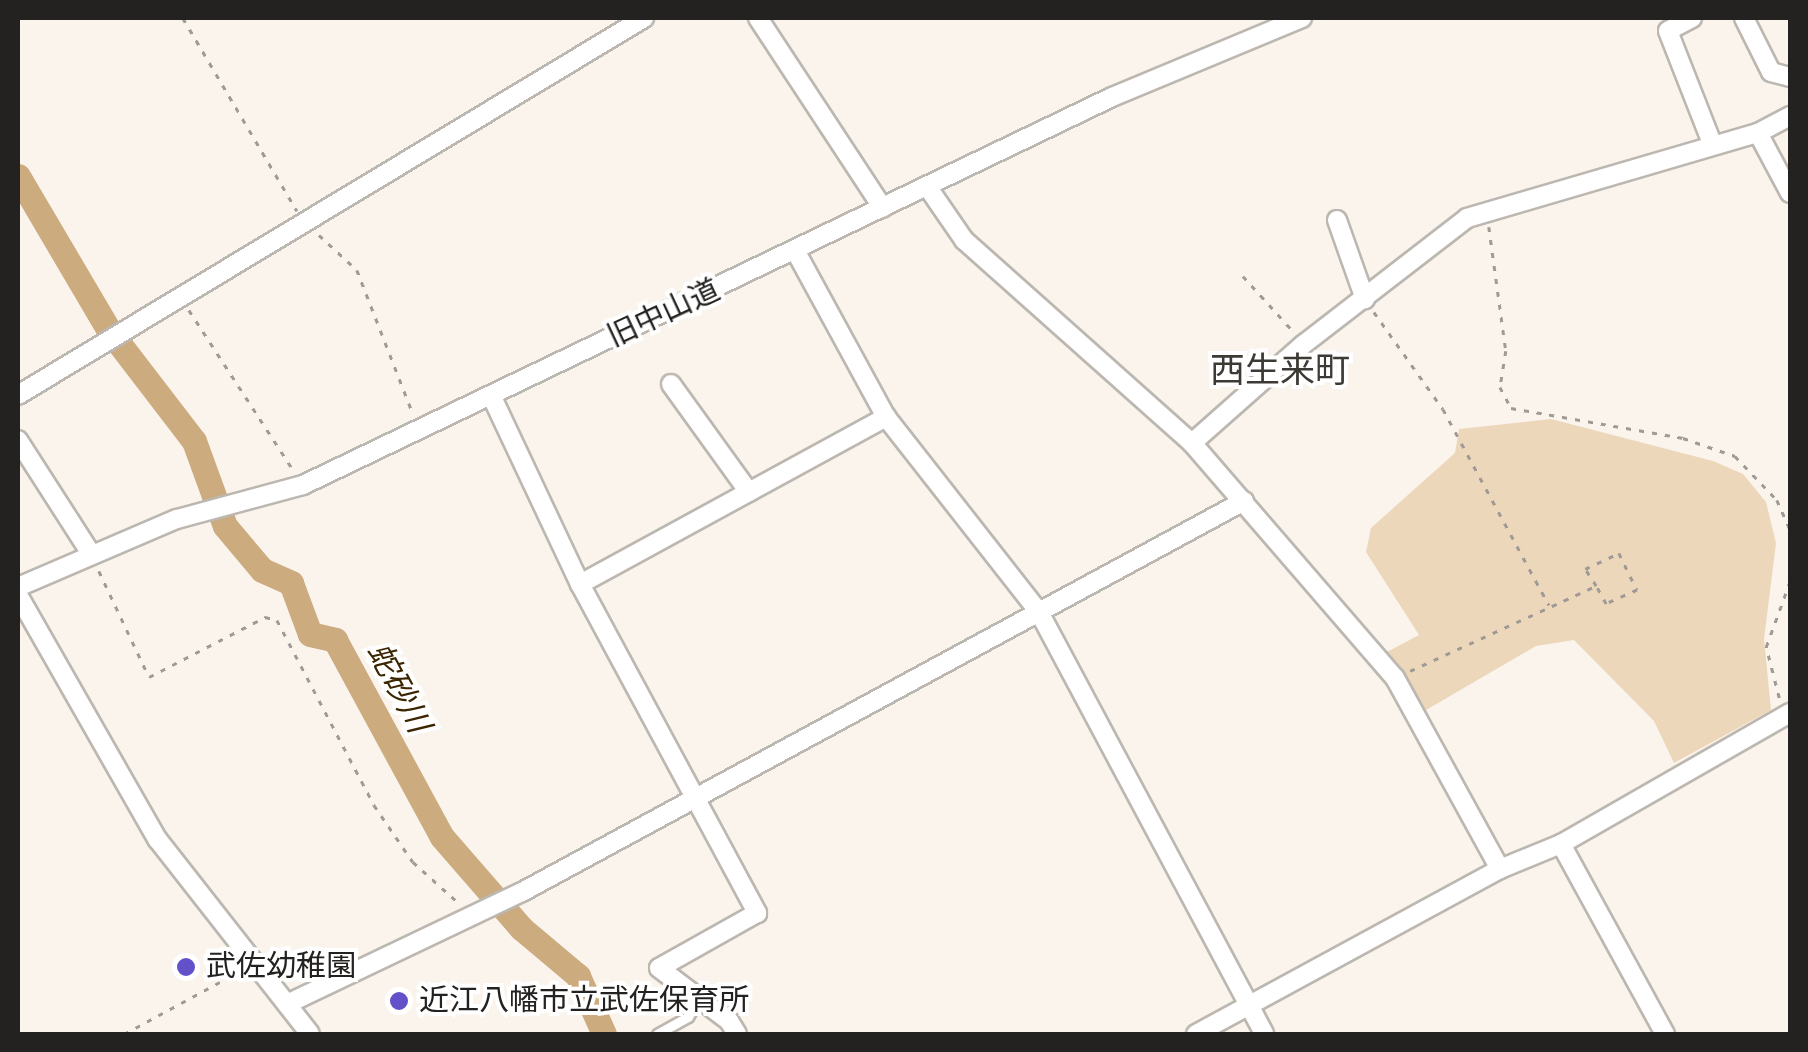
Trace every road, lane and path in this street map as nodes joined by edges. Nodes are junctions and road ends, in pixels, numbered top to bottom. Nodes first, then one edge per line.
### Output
1 (183, 18) edge
2 (644, 18) edge
3 (758, 18) edge
4 (1302, 18) edge
5 (1692, 18) edge
6 (1744, 18) edge
7 (1665, 24) edge
8 (1790, 77) edge
9 (1790, 116) edge
10 (1758, 134) junction
11 (1712, 143) junction
12 (929, 189) junction
13 (1790, 192) edge
14 (883, 208) junction
15 (1482, 212) junction
16 (1338, 220) dead end
17 (303, 221) junction
18 (796, 252) junction
19 (1243, 276) dead end
20 (1365, 298) junction
21 (182, 300) junction
22 (1304, 344) junction
23 (670, 384) dead end
24 (18, 395) edge
25 (491, 396) junction
26 (886, 418) junction
27 (419, 430) junction
28 (18, 440) edge
29 (1192, 443) junction
30 (303, 485) junction
31 (749, 492) junction
32 (1244, 502) junction
33 (1790, 529) edge
34 (90, 552) junction
35 (1790, 582) edge
36 (580, 584) junction
37 (18, 586) edge
38 (1596, 586) junction
39 (18, 595) edge
40 (1550, 607) junction
41 (1039, 612) junction
42 (1395, 678) junction
43 (1787, 715) edge
44 (696, 799) junction
45 (1561, 844) junction
46 (1500, 868) junction
47 (471, 914) junction
48 (254, 964) junction
49 (700, 998) junction
50 (287, 1004) junction
51 (1247, 1006) junction
52 (733, 1028) edge
53 (124, 1034) edge
54 (310, 1034) edge
55 (657, 1034) edge
56 (751, 1034) edge
57 (1196, 1034) edge
58 (1264, 1034) edge
59 (1664, 1034) edge

1 - 17 path
2 - 17 street
3 - 14 street
4 - 12 street, 旧中山道
5 - 7 street
6 - 8 street
7 - 11 street
9 - 10 street
10 - 11 street
10 - 13 street
11 - 15 street
12 - 14 street, 旧中山道
12 - 29 street
14 - 18 street, 旧中山道
15 - 20 street
15 - 33 path
16 - 20 street
17 - 21 street
17 - 27 path
18 - 25 street, 旧中山道
18 - 26 street
19 - 22 path
20 - 22 street
20 - 40 path
21 - 24 street
21 - 30 path
22 - 29 street
23 - 31 street
25 - 27 street, 旧中山道
25 - 36 street
26 - 31 street
26 - 41 street
27 - 30 street, 旧中山道
28 - 34 street
29 - 32 street
30 - 34 street, 旧中山道
31 - 36 street
32 - 41 street
32 - 42 street
34 - 37 street, 旧中山道
34 - 47 path
35 - 43 path
36 - 44 street
38 - 38 path
38 - 40 path
39 - 48 street
40 - 42 path
41 - 44 street
41 - 51 street
42 - 46 street
43 - 45 street
44 - 47 street
44 - 49 street
45 - 46 street
45 - 59 street
46 - 51 street
47 - 50 street
48 - 50 street
48 - 53 path
49 - 52 street
49 - 55 lane
50 - 54 street
51 - 57 street
51 - 58 street
52 - 56 street

